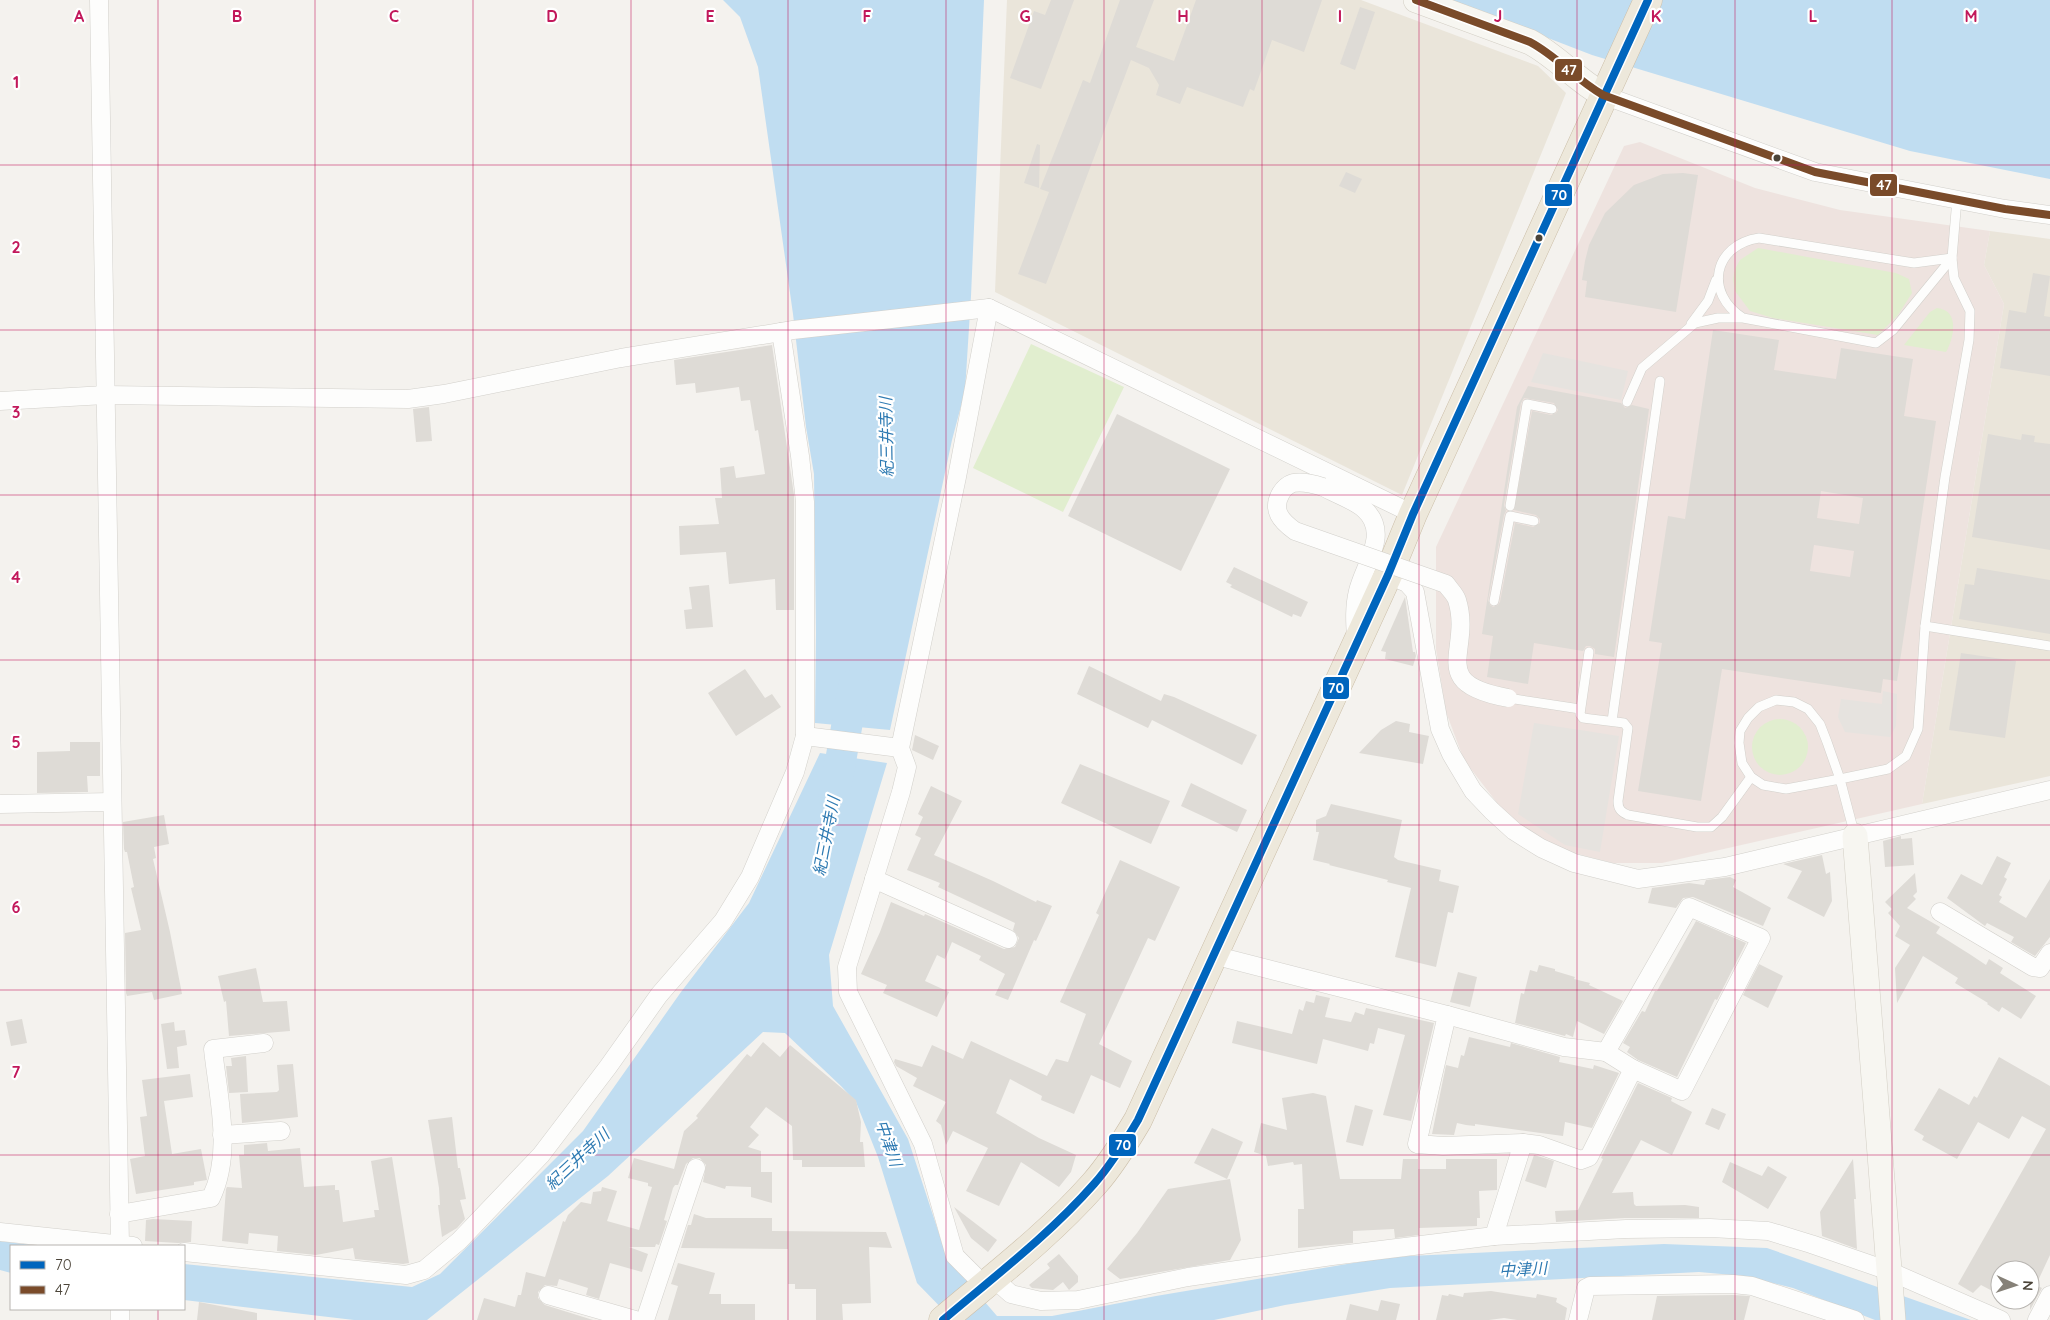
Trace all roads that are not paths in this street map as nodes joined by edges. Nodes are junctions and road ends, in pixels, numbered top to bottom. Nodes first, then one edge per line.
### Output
1 (99, 0) edge
2 (1416, 0) edge
3 (1648, 0) edge
4 (1608, 84) junction
5 (1957, 199) junction
6 (2050, 215) edge
7 (1952, 258) junction
8 (1718, 275) junction
9 (983, 309) junction
10 (1743, 318) junction
11 (787, 331) junction
12 (1660, 381) dead end
13 (105, 395) junction
14 (0, 401) edge
15 (1552, 409) dead end
16 (1510, 506) dead end
17 (1413, 514) junction
18 (1534, 521) dead end
19 (1388, 575) junction
20 (1494, 601) dead end
21 (1925, 626) junction
22 (1357, 643) junction
23 (2050, 646) edge
24 (1588, 652) dead end
25 (1508, 698) joint
26 (1580, 709) junction
27 (1612, 721) junction
28 (810, 737) junction
29 (896, 748) junction
30 (1751, 777) junction
31 (1840, 779) junction
32 (2050, 790) edge
33 (112, 802) junction
34 (0, 804) edge
35 (1855, 836) junction
36 (874, 879) junction
37 (1940, 912) dead end
38 (1008, 939) dead end
39 (2050, 953) edge
40 (1213, 955) junction
41 (1446, 1015) junction
42 (264, 1043) dead end
43 (1606, 1052) junction
44 (1633, 1069) junction
45 (281, 1131) dead end
46 (222, 1135) junction
47 (1522, 1144) junction
48 (696, 1168) dead end
49 (119, 1214) junction
50 (0, 1232) edge
51 (1494, 1236) junction
52 (115, 1245) edge
53 (124, 1245) edge
54 (185, 1252) edge
55 (1890, 1279) junction
56 (986, 1284) junction
57 (2050, 1295) edge
58 (548, 1296) dead end
59 (635, 1320) edge
60 (645, 1320) edge
61 (943, 1320) edge
62 (1578, 1320) edge
63 (1855, 1320) edge
64 (1894, 1320) edge
65 (2001, 1320) edge
66 (2036, 1320) edge

1 - 13 street
2 - 4 street
3 - 4 highway
4 - 5 street
4 - 17 highway
5 - 6 street
5 - 7 lane
7 - 8 lane
7 - 10 lane
7 - 21 lane
8 - 10 lane
8 - 10 lane
9 - 11 street
9 - 17 street
9 - 29 street
11 - 13 street
11 - 28 street
12 - 27 lane
13 - 14 street
13 - 33 street
15 - 16 lane
17 - 19 highway
18 - 20 lane
19 - 22 highway
19 - 35 street
21 - 23 lane
21 - 31 lane
22 - 25 street, bridge
22 - 40 highway
24 - 26 lane
25 - 26 lane
26 - 27 lane
27 - 30 lane
28 - 29 street
28 - 54 street
29 - 36 street
30 - 31 lane
30 - 31 lane
31 - 35 lane
32 - 35 street
33 - 34 street
33 - 49 street
35 - 55 street
36 - 38 street
36 - 56 street
37 - 39 street
40 - 41 street
40 - 56 highway
41 - 43 street
41 - 47 street
42 - 46 street
43 - 44 street
43 - 44 street
44 - 47 street
45 - 46 street
46 - 49 street
47 - 51 street
48 - 60 street
49 - 53 street
50 - 52 street
51 - 55 street
51 - 56 street
55 - 64 street
55 - 65 street
56 - 61 highway
57 - 66 street
58 - 59 street
62 - 63 street

